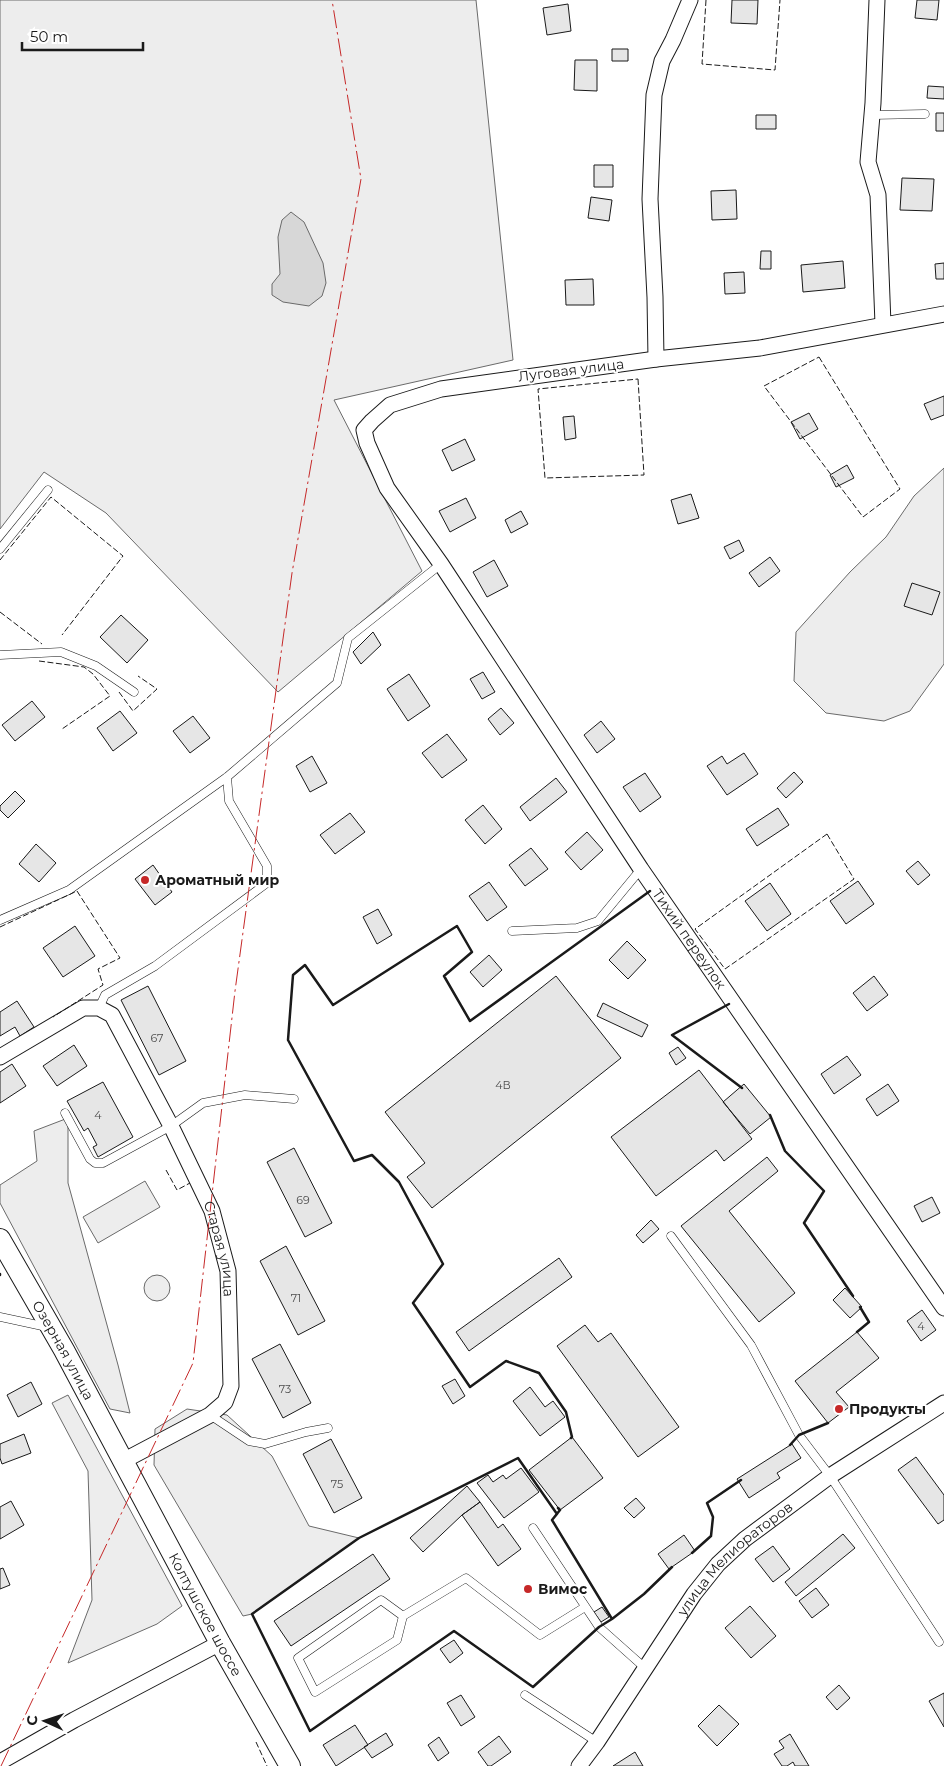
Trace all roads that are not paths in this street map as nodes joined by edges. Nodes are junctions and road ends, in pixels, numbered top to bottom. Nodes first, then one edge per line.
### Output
1 (690, 0) edge
2 (877, 0) edge
3 (924, 114) dead end
4 (872, 115) junction
5 (944, 314) edge
6 (884, 324) junction
7 (656, 359) junction
8 (48, 490) dead end
9 (0, 549) edge
10 (441, 564) junction
11 (0, 655) edge
12 (134, 692) dead end
13 (227, 777) junction
14 (642, 870) junction
15 (0, 920) edge
16 (512, 931) dead end
17 (99, 1008) junction
18 (0, 1057) edge
19 (294, 1099) dead end
20 (65, 1114) dead end
21 (171, 1126) junction
22 (671, 1236) dead end
23 (0, 1239) edge
24 (944, 1308) edge
25 (0, 1317) edge
26 (50, 1327) junction
27 (944, 1403) edge
28 (210, 1415) junction
29 (328, 1428) dead end
30 (123, 1461) junction
31 (830, 1476) junction
32 (533, 1528) dead end
33 (585, 1607) junction
34 (403, 1616) junction
35 (939, 1642) dead end
36 (220, 1643) junction
37 (645, 1668) junction
38 (525, 1695) dead end
39 (597, 1742) junction
40 (0, 1762) edge
41 (290, 1766) edge
42 (579, 1766) edge

1 - 7 street
2 - 4 street
3 - 4 lane
4 - 6 street
5 - 6 street, Луговая улица
6 - 7 street, Луговая улица
7 - 10 street, Луговая улица
8 - 9 lane
10 - 13 lane
10 - 14 street, Тихий переулок
11 - 12 lane
13 - 15 lane
13 - 17 lane
14 - 16 lane
14 - 24 street, Тихий переулок
17 - 18 street
17 - 21 street, Старая улица
19 - 21 lane
20 - 21 lane
21 - 28 street, Старая улица
22 - 31 lane
23 - 26 main road, Озерная улица
25 - 26 lane
26 - 30 main road, Озерная улица
27 - 31 street, улица Мелиораторов
28 - 29 lane
28 - 30 street, Старая улица
30 - 36 main road, Колтушское шоссе
31 - 35 lane
31 - 37 street, улица Мелиораторов
32 - 33 lane
33 - 34 lane
33 - 37 lane
34 - 34 lane
36 - 40 street
36 - 41 main road, Колтушское шоссе
37 - 39 street, улица Мелиораторов
38 - 39 lane
39 - 42 street, улица Мелиораторов

